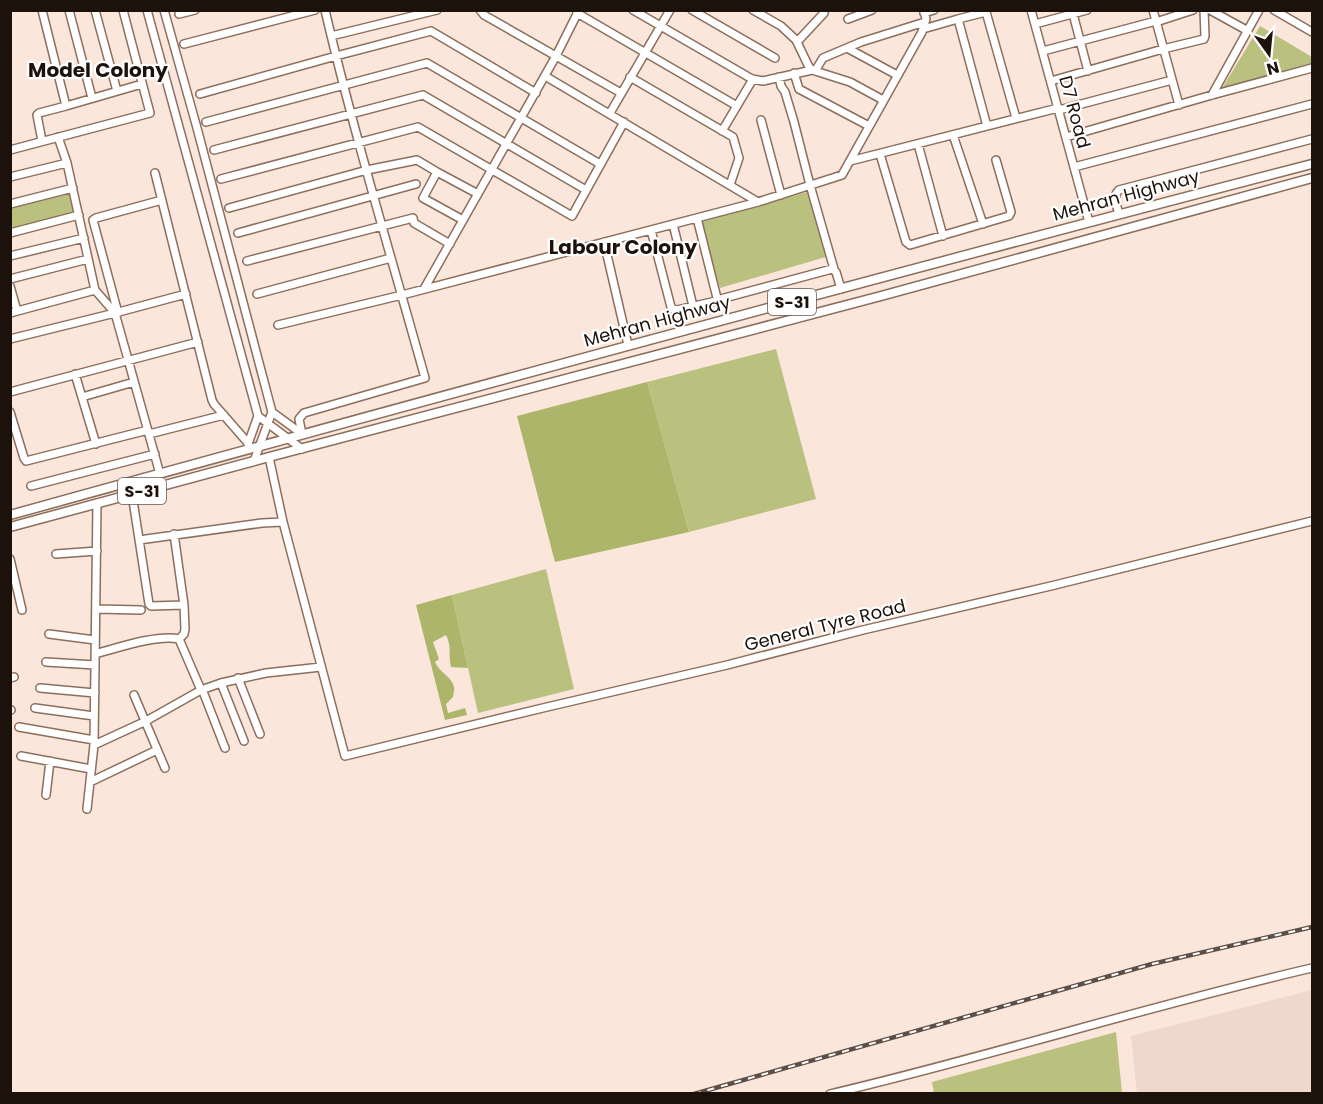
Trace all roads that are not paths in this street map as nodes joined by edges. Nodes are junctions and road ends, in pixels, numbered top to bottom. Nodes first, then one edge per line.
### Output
1 (42, 10) edge
2 (69, 10) edge
3 (95, 10) edge
4 (123, 10) edge
5 (147, 10) edge
6 (164, 10) edge
7 (195, 10) edge
8 (315, 10) edge
9 (325, 10) edge
10 (437, 10) edge
11 (480, 10) edge
12 (633, 10) edge
13 (670, 10) edge
14 (692, 10) edge
15 (753, 10) edge
16 (823, 10) edge
17 (872, 10) edge
18 (934, 10) edge
19 (1031, 10) edge
20 (1087, 10) edge
21 (1153, 10) edge
22 (1193, 10) edge
23 (1204, 10) edge
24 (1210, 10) edge
25 (1259, 10) edge
26 (1274, 10) edge
27 (578, 12) edge
28 (924, 12) edge
29 (1073, 12) edge
30 (179, 14) dead end
31 (848, 19) dead end
32 (958, 19) junction
33 (1156, 22) junction
34 (1035, 24) junction
35 (661, 26) junction
36 (924, 26) junction
37 (1248, 30) junction
38 (1312, 32) edge
39 (331, 36) junction
40 (1080, 41) junction
41 (797, 42) junction
42 (184, 44) dead end
43 (847, 48) junction
44 (1163, 49) junction
45 (1042, 51) junction
46 (646, 52) junction
47 (336, 56) junction
48 (556, 56) junction
49 (775, 58) dead end
50 (1312, 68) edge
51 (813, 70) junction
52 (1088, 71) junction
53 (794, 73) junction
54 (897, 75) junction
55 (545, 76) junction
56 (630, 77) junction
57 (779, 77) junction
58 (753, 79) junction
59 (1172, 80) junction
60 (1051, 81) junction
61 (142, 84) junction
62 (344, 85) junction
63 (117, 91) junction
64 (536, 93) junction
65 (621, 93) junction
66 (200, 94) dead end
67 (1212, 95) junction
68 (92, 98) junction
69 (883, 100) junction
70 (1312, 104) edge
71 (1179, 105) junction
72 (66, 106) junction
73 (737, 106) junction
74 (1058, 109) junction
75 (610, 113) junction
76 (352, 114) junction
77 (521, 118) junction
78 (1016, 118) junction
79 (761, 120) dead end
80 (206, 122) dead end
81 (624, 122) junction
82 (869, 126) junction
83 (987, 126) junction
84 (722, 131) junction
85 (953, 135) junction
86 (58, 137) junction
87 (1066, 137) junction
88 (1312, 139) edge
89 (42, 141) junction
90 (360, 143) junction
91 (507, 144) junction
92 (918, 144) junction
93 (10, 150) edge
94 (214, 150) dead end
95 (880, 154) junction
96 (996, 160) dead end
97 (850, 161) junction
98 (67, 163) junction
99 (600, 164) junction
100 (1312, 164) edge
101 (1074, 168) junction
102 (367, 170) junction
103 (492, 170) junction
104 (437, 172) junction
105 (155, 173) dead end
106 (10, 177) edge
107 (1312, 178) edge
108 (221, 179) dead end
109 (416, 184) dead end
110 (730, 185) junction
111 (810, 185) junction
112 (73, 188) junction
113 (586, 190) junction
114 (478, 194) junction
115 (781, 195) junction
116 (374, 196) junction
117 (162, 200) junction
118 (758, 202) junction
119 (10, 204) edge
120 (229, 208) dead end
121 (1119, 214) junction
122 (79, 215) junction
123 (697, 218) junction
124 (463, 220) junction
125 (1089, 222) junction
126 (673, 224) junction
127 (983, 224) junction
128 (382, 227) junction
129 (651, 230) junction
130 (10, 233) edge
131 (238, 233) dead end
132 (943, 236) junction
133 (84, 238) junction
134 (604, 242) junction
135 (450, 244) junction
136 (10, 256) edge
137 (391, 258) junction
138 (88, 259) junction
139 (247, 261) dead end
140 (929, 265) junction
141 (834, 269) junction
142 (10, 279) edge
143 (934, 282) junction
144 (10, 285) edge
145 (424, 289) junction
146 (841, 289) junction
147 (95, 290) junction
148 (186, 294) junction
149 (257, 294) dead end
150 (402, 295) junction
151 (717, 300) junction
152 (693, 306) junction
153 (14, 312) edge
154 (116, 313) junction
155 (278, 325) dead end
156 (10, 339) edge
157 (198, 342) junction
158 (628, 345) junction
159 (128, 360) junction
160 (75, 375) junction
161 (134, 382) junction
162 (10, 392) edge
163 (82, 396) junction
164 (10, 412) edge
165 (272, 412) junction
166 (224, 415) junction
167 (258, 417) junction
168 (268, 423) junction
169 (149, 432) junction
170 (13, 434) edge
171 (302, 434) junction
172 (287, 438) junction
173 (96, 444) junction
174 (247, 446) junction
175 (259, 446) junction
176 (302, 449) junction
177 (154, 453) junction
178 (269, 457) junction
179 (254, 461) junction
180 (160, 474) junction
181 (31, 486) dead end
182 (132, 494) junction
183 (97, 503) junction
184 (10, 515) edge
185 (1312, 521) edge
186 (283, 522) junction
187 (10, 527) edge
188 (174, 534) junction
189 (139, 540) junction
190 (97, 551) junction
191 (56, 554) dead end
192 (10, 559) edge
193 (184, 605) junction
194 (96, 609) junction
195 (22, 610) dead end
196 (141, 610) dead end
197 (49, 634) dead end
198 (179, 639) junction
199 (95, 640) junction
200 (95, 654) junction
201 (46, 662) dead end
202 (95, 665) junction
203 (321, 667) junction
204 (238, 678) junction
205 (221, 683) junction
206 (40, 688) dead end
207 (201, 690) junction
208 (95, 693) junction
209 (134, 695) dead end
210 (35, 708) dead end
211 (94, 717) junction
212 (146, 722) junction
213 (19, 727) dead end
214 (260, 734) dead end
215 (244, 741) dead end
216 (94, 743) junction
217 (225, 748) dead end
218 (157, 750) junction
219 (21, 756) dead end
220 (50, 761) junction
221 (165, 768) dead end
222 (92, 769) junction
223 (90, 782) junction
224 (46, 795) dead end
225 (87, 809) dead end
226 (1312, 968) edge
227 (830, 1094) edge

1 - 72 street
2 - 68 street
3 - 63 street
4 - 61 street
5 - 167 street
6 - 165 street
7 - 30 street
8 - 42 street
9 - 39 street
10 - 39 street
11 - 48 street
12 - 35 street
13 - 35 street
14 - 49 street
15 - 41 street
16 - 41 street
17 - 31 street
18 - 28 street
19 - 34 street, D7 Road
20 - 29 street
21 - 33 street
22 - 33 street
23 - 44 street
24 - 37 street
25 - 37 street
26 - 38 street
27 - 46 street
27 - 48 street
28 - 36 street
29 - 34 street
29 - 40 street
32 - 36 street
32 - 78 street
32 - 83 street
33 - 40 street
33 - 44 street
34 - 45 street, D7 Road
35 - 46 street
35 - 58 street
36 - 43 street
36 - 54 street
37 - 67 street
39 - 47 street
40 - 45 street
40 - 52 street
41 - 51 street
43 - 51 street
43 - 54 street
44 - 52 street
44 - 59 street
45 - 60 street, D7 Road
46 - 56 street
46 - 73 street
47 - 62 street
47 - 64 street
47 - 66 street
48 - 55 street
48 - 65 street
50 - 67 street
51 - 53 street
51 - 69 street
52 - 60 street
53 - 57 street
53 - 82 street
54 - 69 street
55 - 64 street
55 - 75 street
56 - 65 street
56 - 84 street
57 - 58 street
57 - 111 street
58 - 73 street
59 - 71 street
59 - 74 street
60 - 74 street, D7 Road
61 - 63 street
61 - 86 street
62 - 76 street
62 - 77 street
62 - 80 street
63 - 68 street
64 - 77 street
65 - 75 street
67 - 71 street
68 - 72 street
69 - 82 street
70 - 101 street
71 - 87 street
72 - 89 street
73 - 84 street
74 - 78 street
74 - 87 street, D7 Road
75 - 81 street
76 - 90 street
76 - 91 street
76 - 94 street
77 - 91 street
77 - 99 street
78 - 83 street
79 - 115 street
81 - 99 street
81 - 110 street
82 - 97 street
83 - 85 street
84 - 110 street
85 - 92 street
85 - 127 street
86 - 89 street
86 - 98 street
87 - 101 street, D7 Road
88 - 121 street
89 - 93 street
90 - 102 street
90 - 103 street
90 - 108 street
91 - 103 street
91 - 113 street
92 - 95 street
92 - 132 street
95 - 97 street
95 - 132 street
96 - 127 street
97 - 111 street
98 - 106 street
98 - 112 street
99 - 113 street
100 - 121 main road, Mehran Highway / S-31
101 - 125 street, D7 Road
102 - 104 street
102 - 116 street
102 - 120 street
103 - 113 street
103 - 114 street
104 - 114 street
104 - 124 street
105 - 117 street
107 - 143 main road, Mehran Highway / S-31
109 - 116 street
110 - 118 street
111 - 115 street
111 - 141 street
112 - 119 street
112 - 122 street
114 - 124 street
115 - 118 street
116 - 128 street
116 - 131 street
117 - 148 street
117 - 154 street
118 - 123 street
121 - 125 main road, Mehran Highway / S-31
122 - 130 street
122 - 133 street
123 - 126 street
123 - 151 street
124 - 135 street
125 - 140 main road, Mehran Highway / S-31
126 - 129 street
126 - 152 street
127 - 132 street
128 - 135 street
128 - 137 street
128 - 139 street
129 - 134 street
129 - 152 street
133 - 136 street
133 - 138 street
134 - 145 street
134 - 158 street
135 - 145 street
137 - 149 street
137 - 150 street
138 - 142 street
138 - 147 street
140 - 143 main road
140 - 146 main road, Mehran Highway / S-31
141 - 146 street
141 - 151 street
143 - 176 main road, Mehran Highway / S-31
144 - 153 street
145 - 150 street
146 - 158 main road, Mehran Highway / S-31
147 - 153 street
147 - 154 street
148 - 154 street
148 - 157 street
150 - 155 street
150 - 171 street
151 - 152 street
154 - 156 street
154 - 159 street
157 - 159 street
157 - 166 street
158 - 171 main road, Mehran Highway / S-31
159 - 160 street
159 - 161 street
160 - 162 street
160 - 163 street
161 - 163 street
161 - 169 street
163 - 173 street
164 - 170 street
165 - 168 street
165 - 171 street
166 - 169 street
166 - 174 street
167 - 168 street
167 - 174 street
168 - 172 street
168 - 175 street
169 - 173 street
169 - 177 street
170 - 173 street
171 - 172 main road, Mehran Highway / S-31
172 - 175 main road, Mehran Highway / S-31
172 - 176 street
174 - 175 main road, Mehran Highway / S-31
174 - 180 main road, Mehran Highway / S-31
175 - 179 street
176 - 178 main road, Mehran Highway / S-31
177 - 180 street
177 - 181 street
178 - 179 main road, Mehran Highway / S-31
178 - 186 street
179 - 182 main road, Mehran Highway / S-31
180 - 184 main road, Mehran Highway / S-31
182 - 183 main road, Mehran Highway / S-31
182 - 189 street
183 - 187 main road, Mehran Highway / S-31
183 - 190 street
185 - 203 street, General Tyre Road
186 - 188 street
186 - 203 street
188 - 189 street
188 - 193 street
189 - 193 street
190 - 191 street
190 - 194 street
192 - 195 street
193 - 198 street
194 - 196 street
194 - 199 street
197 - 199 street
198 - 200 street
198 - 207 street
199 - 200 street
200 - 202 street
201 - 202 street
202 - 208 street
203 - 204 street
204 - 205 street
204 - 214 street
205 - 207 street
205 - 215 street
206 - 208 street
207 - 212 street
207 - 217 street
208 - 211 street
209 - 212 street
210 - 211 street
211 - 216 street
212 - 216 street
212 - 218 street
213 - 216 street
216 - 222 street
218 - 221 street
218 - 223 street
219 - 220 street
220 - 222 street
220 - 224 street
222 - 223 street
223 - 225 street
226 - 227 street

